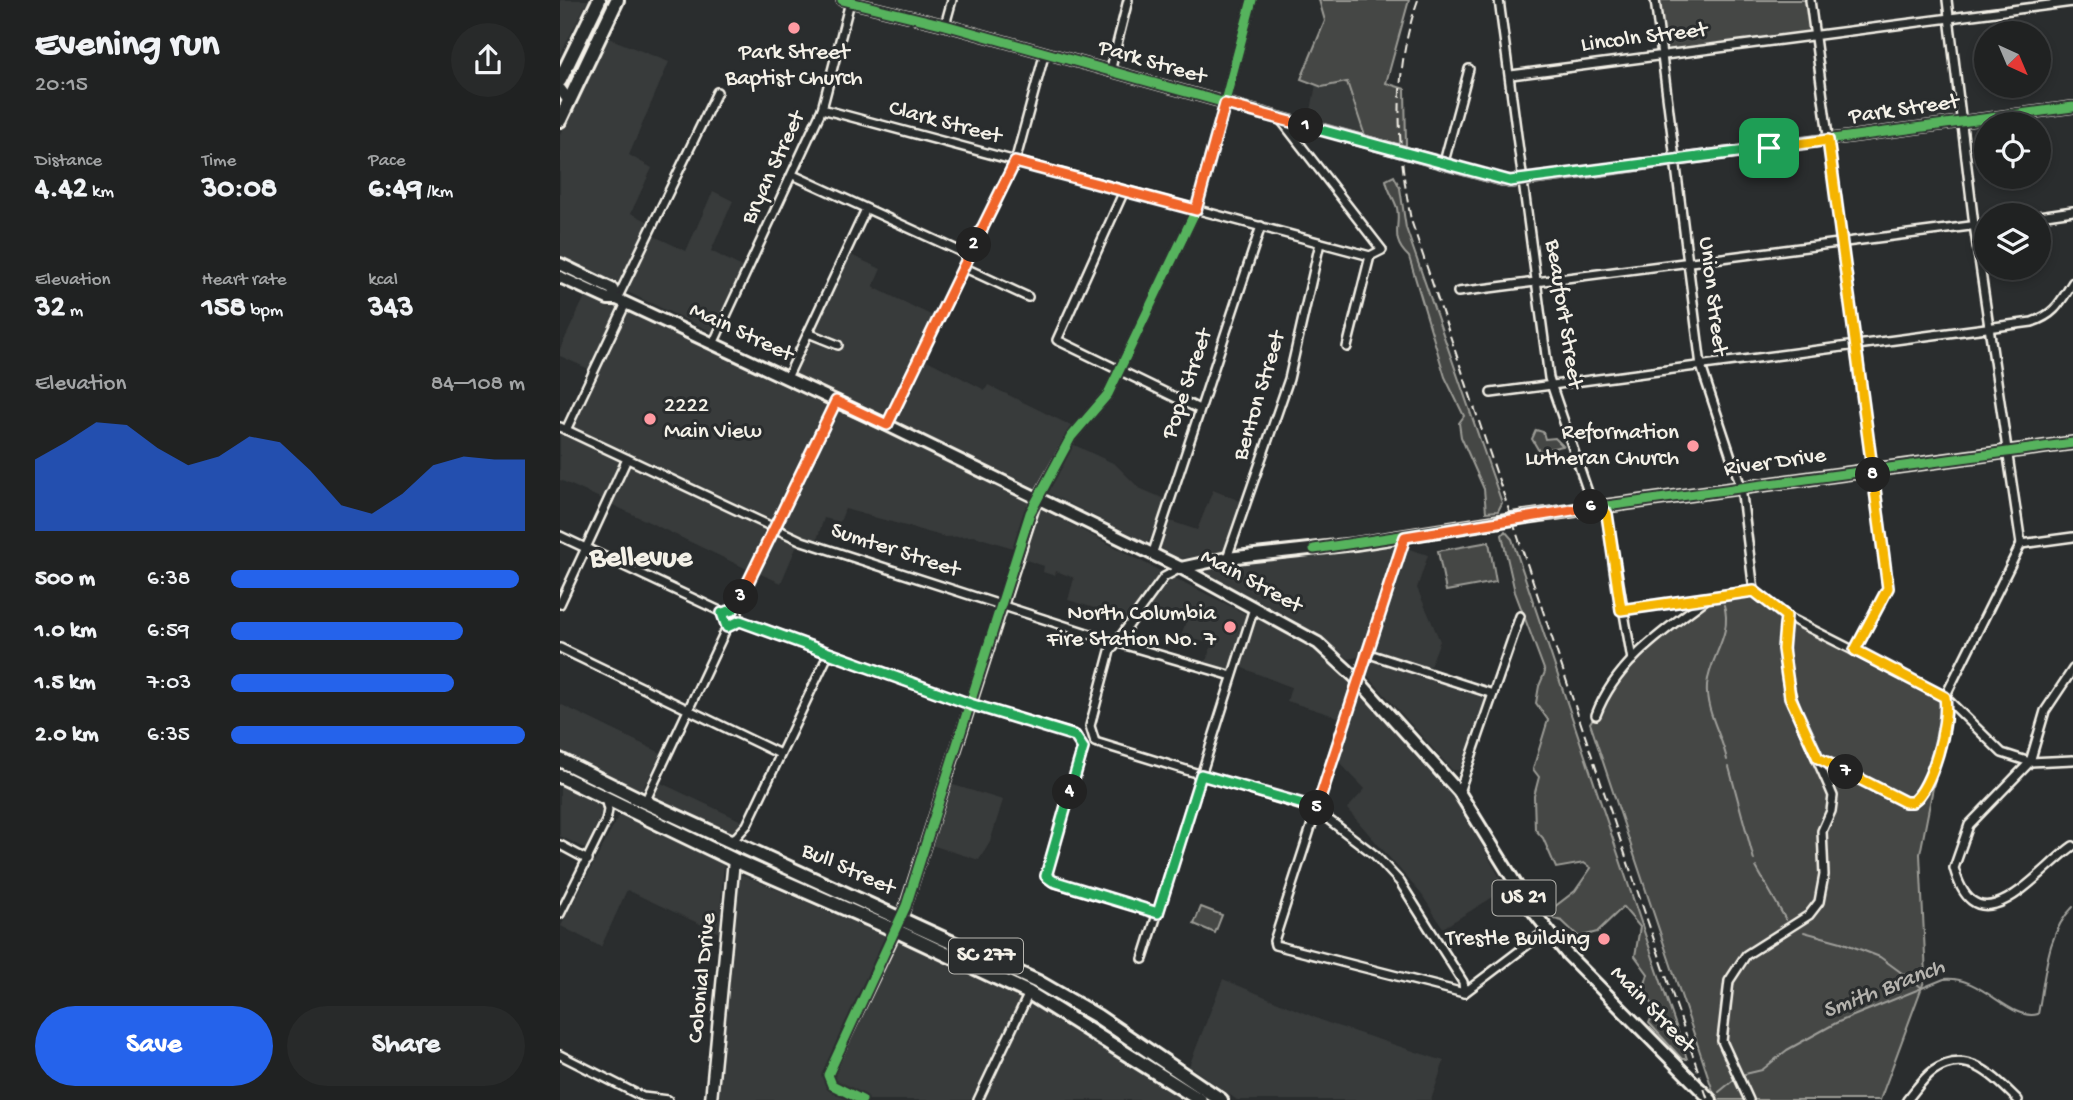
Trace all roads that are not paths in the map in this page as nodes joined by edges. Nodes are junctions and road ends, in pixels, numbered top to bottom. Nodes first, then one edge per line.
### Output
1 (599, 0) edge
2 (617, 0) edge
3 (952, 0) edge
4 (1128, 0) edge
5 (1252, 0) edge
6 (1499, 0) edge
7 (1655, 0) edge
8 (1810, 0) edge
9 (1947, 0) edge
10 (846, 1) edge
11 (2073, 2) edge
12 (1949, 18) junction
13 (945, 25) junction
14 (1814, 36) junction
15 (1045, 52) junction
16 (1663, 55) junction
17 (1469, 69) dead end
18 (1110, 72) junction
19 (1511, 75) junction
20 (560, 80) edge
21 (560, 89) edge
22 (717, 92) dead end
23 (565, 100) edge
24 (1225, 104) junction
25 (2073, 107) edge
26 (822, 109) junction
27 (560, 120) edge
28 (1281, 120) junction
29 (1962, 122) junction
30 (1828, 140) junction
31 (1676, 158) junction
32 (1015, 162) junction
33 (1444, 162) junction
34 (793, 175) junction
35 (1523, 182) junction
36 (1124, 191) junction
37 (866, 209) junction
38 (1196, 210) junction
39 (2073, 211) edge
40 (2051, 214) edge
41 (1974, 225) joint
42 (1261, 226) junction
43 (1320, 243) junction
44 (1840, 243) junction
45 (968, 255) junction
46 (1370, 256) junction
47 (1689, 263) junction
48 (560, 264) edge
49 (963, 267) junction
50 (560, 277) edge
51 (1535, 280) junction
52 (1982, 280) edge
53 (2073, 282) edge
54 (1458, 292) dead end
55 (1028, 297) dead end
56 (622, 301) junction
57 (1989, 328) junction
58 (808, 333) junction
59 (713, 344) junction
60 (838, 345) dead end
61 (1347, 347) dead end
62 (1854, 347) junction
63 (1701, 366) junction
64 (1121, 370) junction
65 (787, 378) junction
66 (1551, 385) junction
67 (1492, 393) dead end
68 (836, 401) junction
69 (1199, 409) junction
70 (887, 425) junction
71 (563, 428) edge
72 (2073, 443) edge
73 (2008, 452) junction
74 (627, 458) junction
75 (1873, 470) junction
76 (1741, 487) junction
77 (1037, 498) junction
78 (1594, 507) junction
79 (774, 528) junction
80 (560, 536) edge
81 (1405, 537) junction
82 (2073, 537) edge
83 (2021, 544) junction
84 (587, 548) junction
85 (1152, 555) junction
86 (1227, 558) junction
87 (1181, 568) junction
88 (1754, 591) junction
89 (1707, 599) junction
90 (560, 604) edge
91 (1000, 605) junction
92 (736, 607) junction
93 (1254, 608) junction
94 (1621, 610) junction
95 (722, 613) junction
96 (1520, 616) dead end
97 (1786, 616) junction
98 (740, 621) junction
99 (727, 627) junction
100 (1115, 642) junction
101 (560, 648) edge
102 (1855, 650) junction
103 (1366, 653) junction
104 (828, 655) junction
105 (1632, 660) junction
106 (2073, 668) edge
107 (1232, 676) junction
108 (1358, 680) junction
109 (1493, 694) junction
110 (1945, 697) junction
111 (970, 704) junction
112 (689, 709) junction
113 (1596, 715) dead end
114 (1090, 726) junction
115 (1075, 736) junction
116 (1096, 741) junction
117 (1083, 748) junction
118 (780, 754) junction
119 (1818, 758) junction
120 (560, 760) edge
121 (2073, 760) edge
122 (2030, 762) junction
123 (1201, 775) junction
124 (560, 776) edge
125 (1459, 792) junction
126 (605, 799) junction
127 (645, 802) junction
128 (625, 808) junction
129 (1316, 810) junction
130 (747, 825) junction
131 (604, 826) junction
132 (732, 842) junction
133 (560, 845) edge
134 (2073, 846) edge
135 (751, 850) junction
136 (588, 860) junction
137 (734, 860) junction
138 (1158, 913) junction
139 (560, 914) edge
140 (902, 917) junction
141 (1547, 930) junction
142 (897, 931) junction
143 (1143, 959) dead end
144 (1029, 993) junction
145 (1464, 993) junction
146 (560, 1055) edge
147 (1181, 1088) junction
148 (668, 1100) edge
149 (711, 1100) edge
150 (862, 1100) edge
151 (978, 1100) edge
152 (1194, 1100) edge
153 (1200, 1100) edge
154 (1218, 1100) edge
155 (1711, 1100) edge
156 (1749, 1100) edge
157 (1907, 1100) edge
158 (2018, 1100) edge

1 - 20 highway
2 - 23 highway
3 - 13 street
4 - 18 street
5 - 24 street
6 - 19 street, Beaufort Street
7 - 16 street, Union Street
8 - 14 street
9 - 12 street
10 - 13 street, Park Street
10 - 26 street, Bryan Street
11 - 12 street, Lincoln Street
12 - 14 street, Lincoln Street
12 - 29 street
13 - 15 street, Park Street
14 - 16 street, Lincoln Street
14 - 30 street
15 - 18 street, Park Street
15 - 32 street
16 - 19 street, Lincoln Street
16 - 31 street, Union Street
17 - 33 street
18 - 24 street, Park Street
19 - 35 street, Beaufort Street
21 - 23 main road
22 - 56 street
23 - 27 highway
24 - 28 street, Park Street
24 - 38 street
25 - 29 street, Park Street
26 - 32 street, Clark Street
26 - 34 street, Bryan Street
28 - 33 street, Park Street
28 - 46 street
29 - 30 street, Park Street
29 - 41 street
30 - 31 street, Park Street
30 - 44 street
31 - 35 street, Park Street
31 - 47 street, Union Street
32 - 36 street, Clark Street
32 - 45 street
33 - 35 street, Park Street
34 - 37 street
34 - 59 street, Bryan Street
35 - 51 street, Beaufort Street
36 - 38 street, Clark Street
36 - 64 street
37 - 45 street
37 - 58 street
38 - 42 street, Clark Street
38 - 64 street
39 - 40 street
41 - 44 street
42 - 43 street, Clark Street
42 - 69 street, Pope Street
43 - 46 street, Clark Street
43 - 86 street, Benton Street
44 - 47 street
44 - 62 street
45 - 49 street
46 - 61 street
47 - 51 street
47 - 63 street, Union Street
48 - 56 main road, Main Street / US 21
49 - 55 street
49 - 70 street
50 - 56 main road, Main Street / US 21
51 - 54 street
51 - 66 street, Beaufort Street
52 - 57 street
53 - 57 street
56 - 59 main road, Main Street / US 21
56 - 71 street
57 - 62 street
57 - 73 street
58 - 60 street
58 - 65 street
59 - 65 main road, Main Street / US 21
62 - 63 street
62 - 75 street
63 - 66 street
63 - 76 street, Union Street
64 - 69 street
64 - 77 street
65 - 68 main road, Main Street / US 21
66 - 67 street
66 - 78 street, Beaufort Street
68 - 70 main road, Main Street / US 21
68 - 79 street
69 - 85 street, Pope Street
70 - 77 main road, Main Street / US 21
71 - 74 street, Sumter Street
72 - 73 main road, River Drive
73 - 75 main road, River Drive
73 - 83 street
74 - 79 street, Sumter Street
74 - 84 street
75 - 76 main road, River Drive
75 - 102 street
76 - 78 main road, River Drive
76 - 88 street, Union Street
77 - 85 main road, Main Street / US 21
77 - 91 street
78 - 81 main road, River Drive, bridge
78 - 94 street, Beaufort Street
79 - 91 street, Sumter Street
79 - 92 street
80 - 84 street
81 - 86 main road, River Drive
81 - 103 street
82 - 83 street
83 - 110 street
84 - 90 street
84 - 95 street
85 - 87 main road, Main Street / US 21
86 - 87 main road, River Drive
87 - 93 main road, Main Street / US 21
87 - 100 street
88 - 89 street
88 - 97 street
89 - 94 street
89 - 105 street
91 - 100 street, Sumter Street
91 - 111 street
92 - 95 street
92 - 98 street
93 - 107 street
93 - 108 main road, Main Street / US 21
94 - 105 street, Beaufort Street
95 - 99 street
96 - 109 street
97 - 102 street
97 - 119 street
98 - 99 street
98 - 104 street
99 - 112 street
100 - 107 street, Sumter Street
100 - 114 street
101 - 112 street
102 - 110 street
103 - 108 street
103 - 109 street
104 - 111 street
104 - 118 street
105 - 113 street
106 - 122 street
107 - 123 street
108 - 125 main road, Main Street / US 21
108 - 129 street
109 - 125 street
110 - 119 street
110 - 122 street
111 - 115 street
111 - 140 street
112 - 118 street
112 - 127 street
114 - 115 street
114 - 116 street
115 - 117 street
116 - 117 street
116 - 123 street
117 - 138 street
118 - 130 street
119 - 156 street
120 - 127 highway, Bull Street / SC 277
121 - 122 street
122 - 134 street
123 - 129 street
123 - 138 street
124 - 126 highway, Bull Street / SC 277
125 - 141 main road, Main Street / US 21
126 - 128 highway, Bull Street / SC 277
126 - 131 street
127 - 132 highway, Bull Street / SC 277
128 - 131 street
128 - 137 highway, Bull Street / SC 277
129 - 145 street
129 - 145 street
130 - 132 street
130 - 135 street
131 - 136 street
132 - 135 highway, Bull Street / SC 277
132 - 137 street
133 - 136 street
135 - 140 highway, Bull Street / SC 277
136 - 139 street
137 - 142 highway, Bull Street / SC 277
137 - 149 main road, Colonial Drive
138 - 143 street
140 - 142 street
140 - 154 highway, Bull Street / SC 277
141 - 145 street
141 - 155 main road, Main Street / US 21
142 - 144 highway, Bull Street / SC 277
142 - 150 street
144 - 147 highway, Bull Street / SC 277
144 - 151 street
146 - 148 street
147 - 152 highway
147 - 153 highway, Bull Street / SC 277
157 - 158 street

